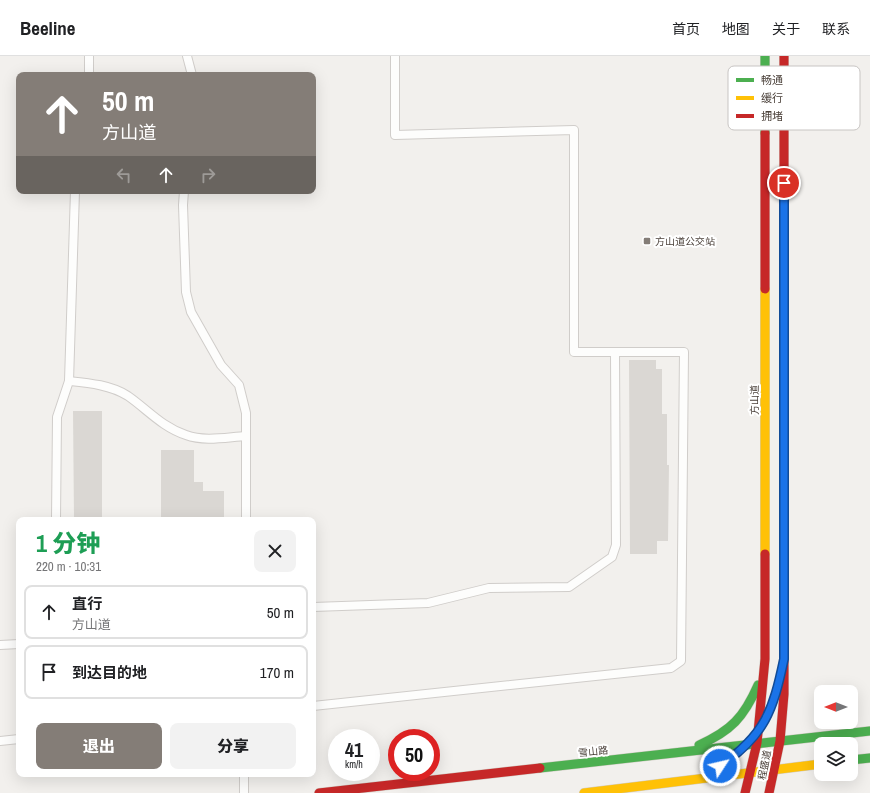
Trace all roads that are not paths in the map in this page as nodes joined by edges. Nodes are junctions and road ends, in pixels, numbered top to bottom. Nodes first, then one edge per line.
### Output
1 (89, 56) edge
2 (187, 56) edge
3 (395, 56) edge
4 (89, 72) edge
5 (191, 72) edge
6 (765, 130) edge
7 (784, 130) edge
8 (75, 194) edge
9 (184, 194) edge
10 (615, 352) junction
11 (69, 380) junction
12 (246, 436) junction
13 (56, 517) edge
14 (246, 517) edge
15 (316, 607) edge
16 (16, 644) edge
17 (0, 645) edge
18 (765, 659) junction
19 (784, 659) junction
20 (774, 697) dead end
21 (316, 706) edge
22 (769, 711) dead end
23 (870, 731) edge
24 (758, 732) junction
25 (16, 739) edge
26 (0, 741) edge
27 (780, 741) junction
28 (753, 744) junction
29 (681, 752) junction
30 (734, 756) dead end
31 (870, 758) edge
32 (858, 759) edge
33 (814, 765) edge
34 (715, 768) dead end
35 (775, 769) junction
36 (750, 773) junction
37 (244, 777) edge
38 (679, 782) junction
39 (244, 793) edge
40 (319, 793) edge
41 (584, 793) edge
42 (745, 793) edge
43 (769, 793) edge

1 - 4 lane
2 - 5 lane
3 - 10 lane
6 - 18 main road, 方山道
7 - 19 main road
8 - 11 lane
9 - 12 lane
10 - 15 lane
10 - 21 lane
11 - 12 lane
11 - 13 lane
12 - 14 lane
16 - 17 lane
18 - 24 main road, 方山道
18 - 29 main road
19 - 20 main road
19 - 27 main road
22 - 24 main road
23 - 27 main road, 雪山路
24 - 28 main road, 方山道
25 - 26 lane
27 - 28 main road, 雪山路
27 - 35 main road, 程盛道
28 - 29 main road, 雪山路
28 - 30 main road
28 - 36 main road, 程盛道
29 - 40 main road, 雪山路
31 - 32 main road
33 - 35 main road
34 - 38 main road
35 - 36 main road
35 - 43 main road, 程盛道
36 - 38 main road
36 - 42 main road, 程盛道
37 - 39 lane
38 - 41 main road

